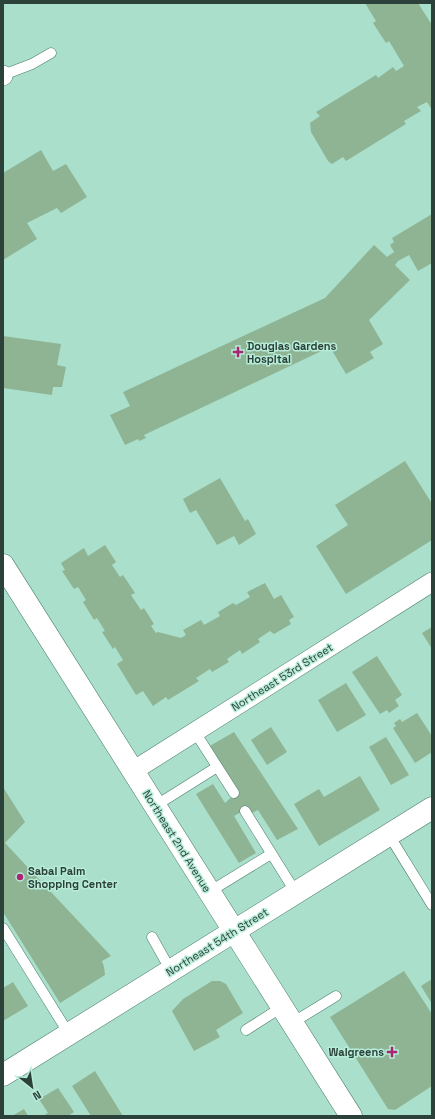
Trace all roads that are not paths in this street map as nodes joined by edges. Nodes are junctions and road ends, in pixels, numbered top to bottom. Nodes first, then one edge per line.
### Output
1 (51, 53) dead end
2 (3, 76) edge
3 (3, 565) edge
4 (432, 582) edge
5 (195, 732) junction
6 (217, 767) junction
7 (133, 771) junction
8 (234, 793) dead end
9 (155, 806) junction
10 (432, 808) edge
11 (245, 811) dead end
12 (389, 835) junction
13 (272, 854) junction
14 (209, 892) junction
15 (296, 893) junction
16 (432, 905) edge
17 (3, 928) edge
18 (234, 931) junction
19 (152, 937) dead end
20 (171, 970) junction
21 (336, 996) dead end
22 (287, 1015) junction
23 (246, 1030) dead end
24 (69, 1034) junction
25 (3, 1075) edge
26 (344, 1114) edge

1 - 2 lane
3 - 7 main road, Northeast 2nd Avenue
4 - 5 street, Northeast 53rd Street
5 - 6 lane
5 - 7 street, Northeast 53rd Street
6 - 8 lane
6 - 9 lane
7 - 9 main road, Northeast 2nd Avenue
9 - 14 main road, Northeast 2nd Avenue
10 - 12 main road, Northeast 54th Street
11 - 13 lane
12 - 15 main road, Northeast 54th Street
12 - 16 lane
13 - 14 lane
13 - 15 lane
14 - 18 main road, Northeast 2nd Avenue
15 - 18 main road, Northeast 54th Street
17 - 24 lane
18 - 20 main road, Northeast 54th Street
18 - 22 main road, Northeast 2nd Avenue
19 - 20 lane
20 - 24 main road, Northeast 54th Street
21 - 22 lane
22 - 23 lane
22 - 26 main road, Northeast 2nd Avenue
24 - 25 main road, Northeast 54th Street

